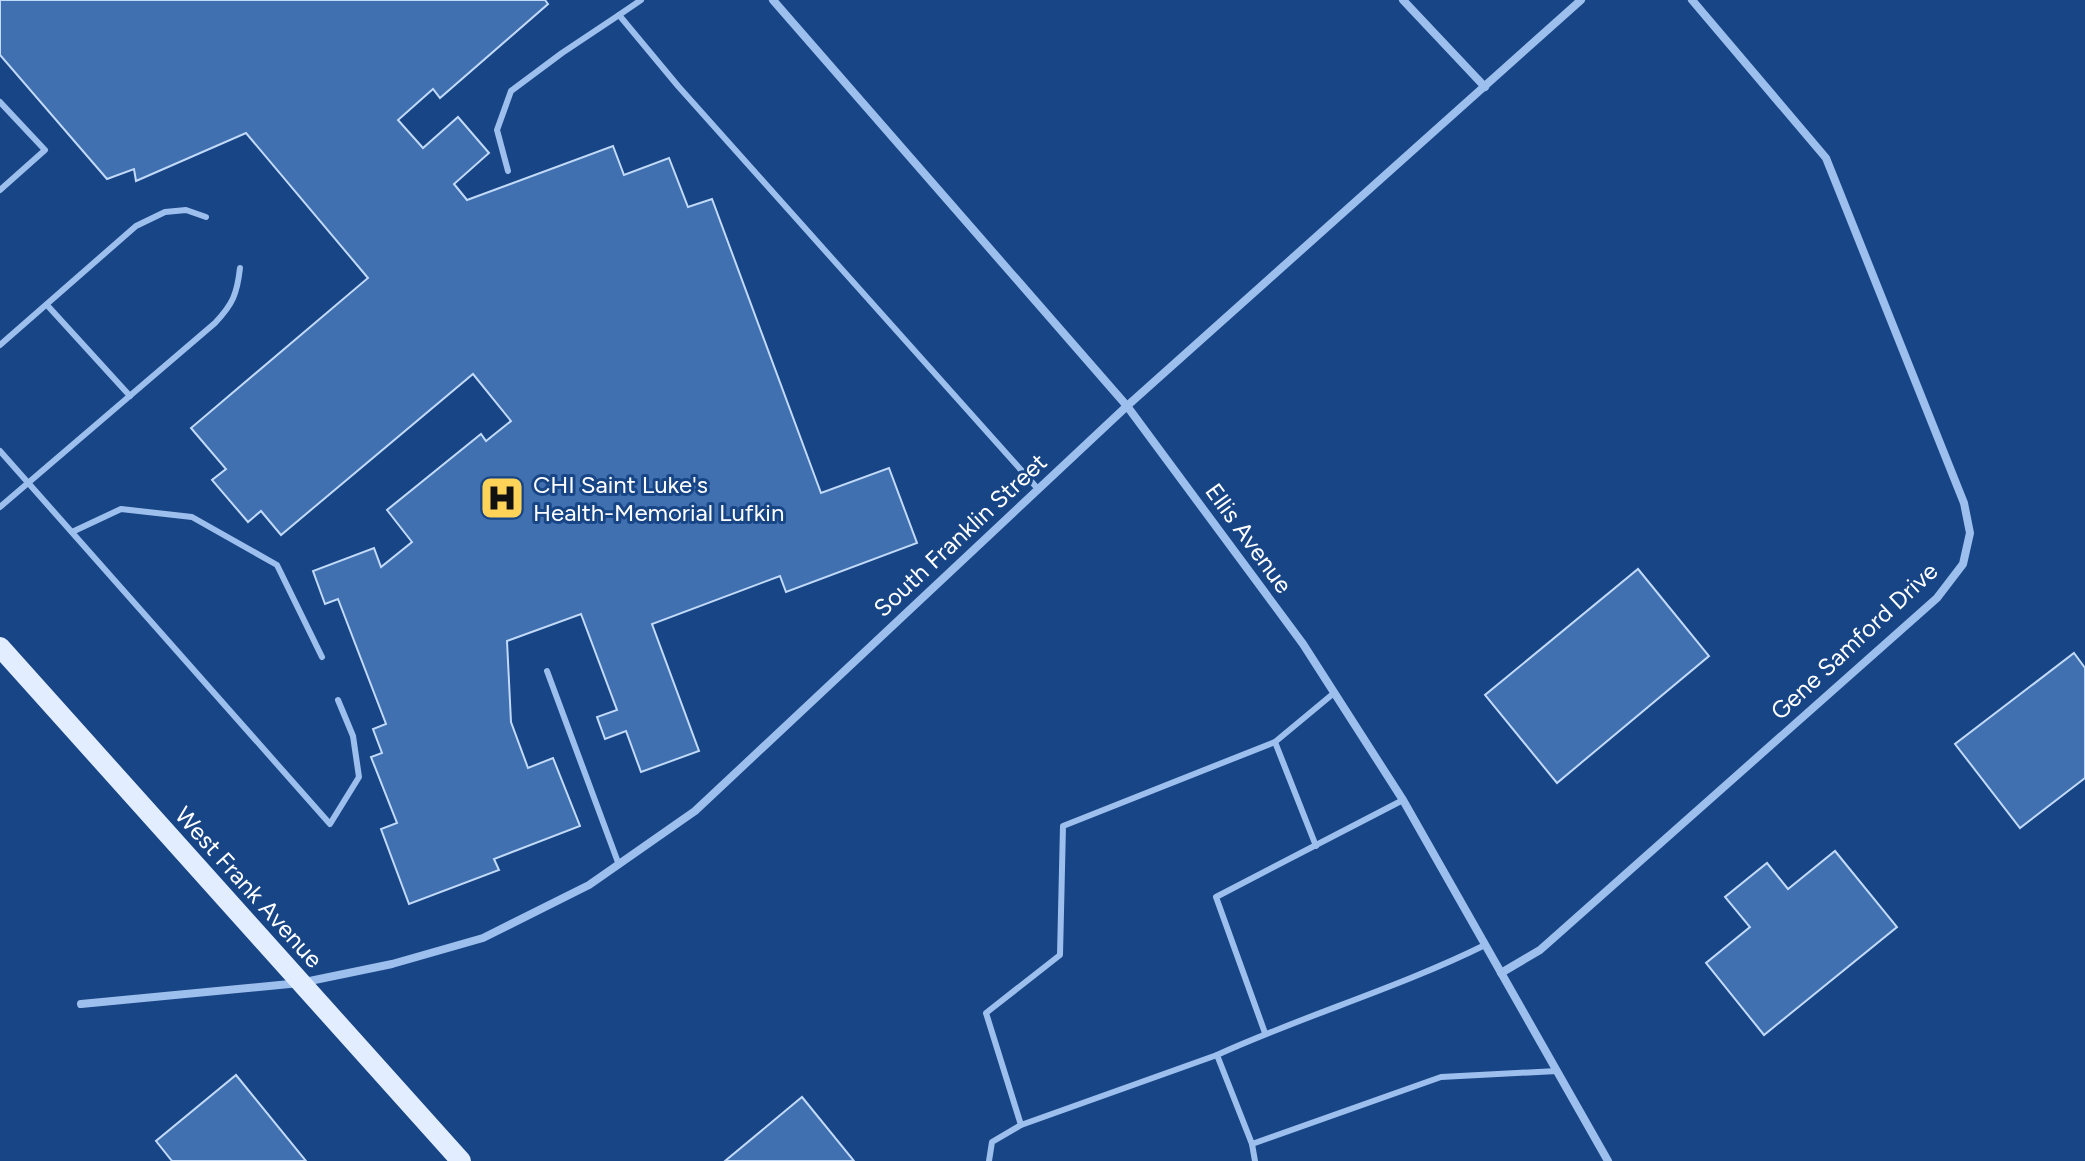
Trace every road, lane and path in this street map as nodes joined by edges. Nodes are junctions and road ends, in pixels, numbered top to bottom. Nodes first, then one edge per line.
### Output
1 (641, 0) edge
2 (773, 0) edge
3 (1403, 0) edge
4 (1581, 0) edge
5 (1692, 0) edge
6 (619, 15) junction
7 (1485, 87) junction
8 (0, 102) edge
9 (508, 171) dead end
10 (0, 190) edge
11 (206, 217) dead end
12 (240, 268) dead end
13 (47, 305) junction
14 (0, 345) edge
15 (130, 396) junction
16 (1127, 406) junction
17 (0, 451) edge
18 (28, 483) junction
19 (1038, 489) junction
20 (0, 507) edge
21 (72, 532) junction
22 (0, 647) edge
23 (322, 657) dead end
24 (547, 671) dead end
25 (1334, 693) junction
26 (338, 700) dead end
27 (1275, 742) junction
28 (1403, 800) junction
29 (1316, 846) junction
30 (619, 865) junction
31 (1485, 945) junction
32 (1501, 973) junction
33 (300, 983) junction
34 (81, 1004) dead end
35 (1265, 1033) junction
36 (1217, 1055) junction
37 (1557, 1071) junction
38 (1021, 1125) junction
39 (1252, 1144) junction
40 (461, 1161) edge
41 (989, 1161) edge
42 (1255, 1161) edge
43 (1608, 1161) edge

1 - 6 lane
2 - 16 street, Ellis Avenue
3 - 7 street
4 - 7 street, South Franklin Street
5 - 32 street, Gene Samford Drive
6 - 9 lane
6 - 19 lane
7 - 16 street, South Franklin Street
8 - 10 lane
11 - 13 lane
12 - 15 lane
13 - 14 lane
13 - 15 lane
15 - 18 lane
16 - 19 street, South Franklin Street
16 - 25 street, Ellis Avenue
17 - 18 lane
18 - 20 lane
18 - 21 lane
19 - 30 street, South Franklin Street
21 - 23 lane
21 - 26 lane
22 - 33 main road, West Frank Avenue
24 - 30 lane
25 - 27 lane
25 - 28 street, Ellis Avenue
27 - 29 lane
27 - 38 lane
28 - 29 lane
28 - 31 street, Ellis Avenue
29 - 35 lane
30 - 33 street, South Franklin Street
31 - 32 street, Ellis Avenue
31 - 35 lane
32 - 37 street, Ellis Avenue
33 - 34 street, South Franklin Street
33 - 40 main road, West Frank Avenue
35 - 36 lane
36 - 38 lane
36 - 39 lane
37 - 39 lane
37 - 43 street, Ellis Avenue
38 - 41 lane
39 - 42 lane

